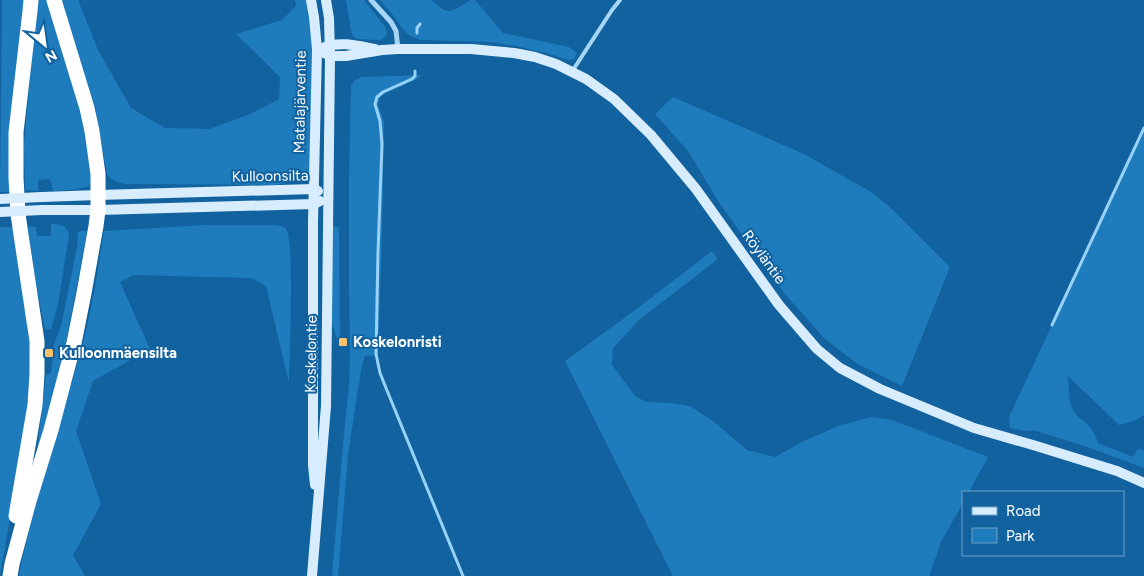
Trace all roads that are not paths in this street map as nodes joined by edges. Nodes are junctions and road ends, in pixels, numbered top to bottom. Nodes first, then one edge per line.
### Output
1 (30, 0) edge
2 (54, 0) edge
3 (311, 0) edge
4 (326, 0) edge
5 (370, 0) edge
6 (620, 0) edge
7 (317, 49) junction
8 (398, 49) junction
9 (330, 50) junction
10 (572, 72) junction
11 (314, 189) junction
12 (328, 197) junction
13 (0, 199) edge
14 (98, 202) junction
15 (314, 204) junction
16 (0, 212) edge
17 (1144, 483) edge
18 (316, 511) junction
19 (11, 570) edge
20 (312, 576) edge

1 - 19 highway
2 - 14 highway
3 - 7 main road, Matalajärventie
4 - 9 main road, Matalajärventie
5 - 8 street
6 - 10 lane
7 - 9 main road, Röyläntie
7 - 11 main road, Matalajärventie
8 - 9 main road, Röyläntie
8 - 10 main road, Röyläntie
9 - 12 main road, Matalajärventie
10 - 17 main road, Röyläntie
11 - 12 main road, Kulloonsilta
11 - 14 main road, Kulloonsilta
11 - 15 main road, Matalajärventie
12 - 15 main road, Kulloonsilta
12 - 18 main road, Koskelontie
13 - 14 main road, Kulloonsilta, bridge
14 - 15 main road, Kulloonsilta
14 - 16 main road, Kulloonsilta, bridge
14 - 19 highway
15 - 18 main road, Koskelontie
18 - 20 main road, Koskelontie

